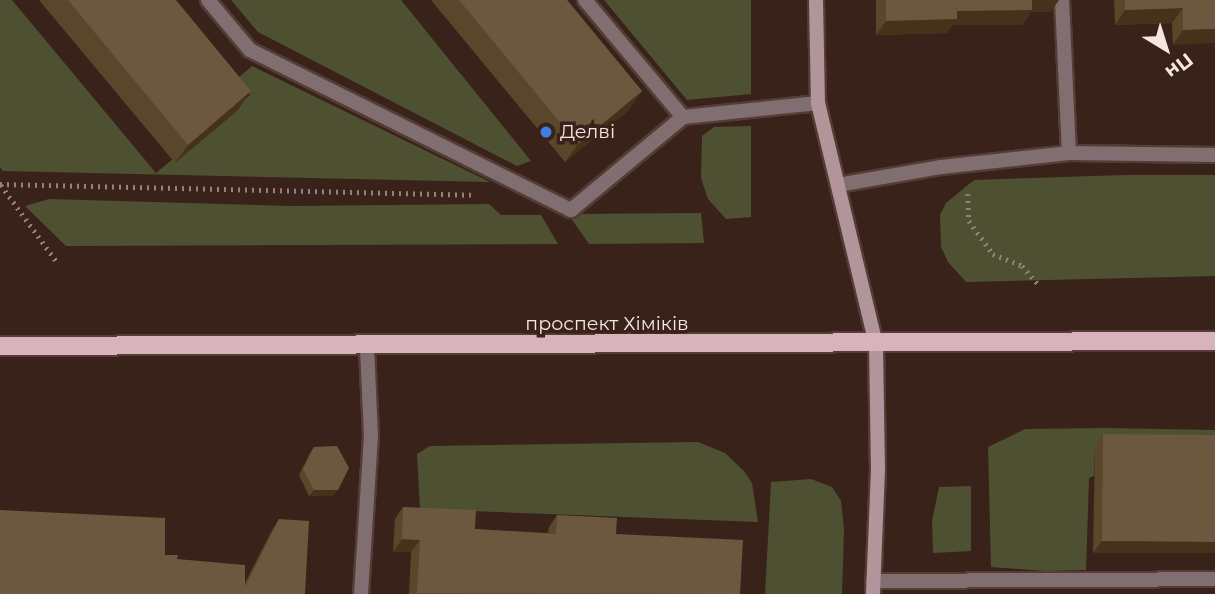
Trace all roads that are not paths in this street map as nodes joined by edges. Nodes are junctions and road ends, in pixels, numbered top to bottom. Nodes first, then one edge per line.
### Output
1 (208, 0) edge
2 (585, 0) edge
3 (816, 0) edge
4 (1062, 0) edge
5 (818, 103) junction
6 (683, 117) junction
7 (1069, 153) junction
8 (1215, 155) edge
9 (838, 185) junction
10 (1215, 341) edge
11 (876, 344) junction
12 (0, 346) edge
13 (367, 347) junction
14 (1215, 579) edge
15 (873, 587) edge
16 (361, 594) edge

1 - 6 street
2 - 6 street
3 - 5 street
4 - 7 street
5 - 6 street
5 - 9 street
7 - 8 street
7 - 9 street
9 - 11 street
10 - 11 main road, проспект Хіміків
11 - 13 main road, проспект Хіміків
11 - 15 street
12 - 13 main road, проспект Хіміків
13 - 16 street
14 - 15 street

